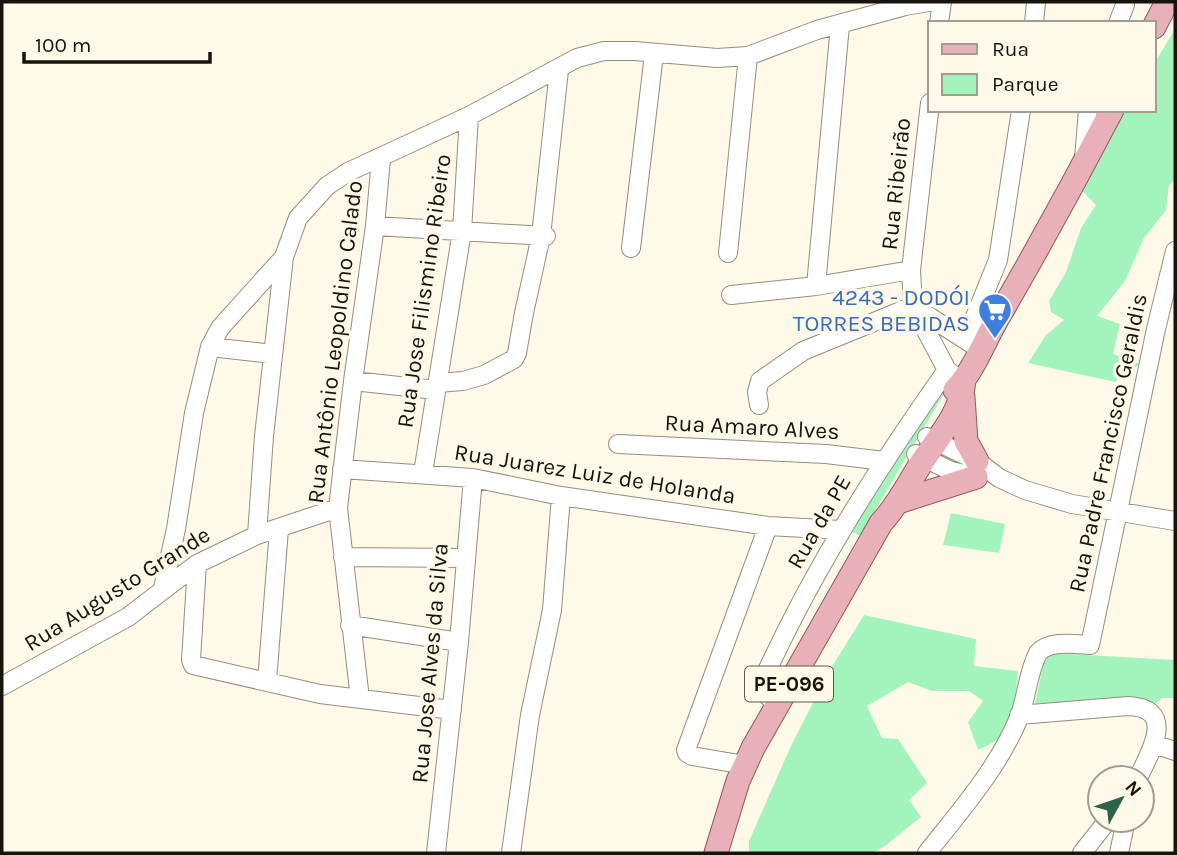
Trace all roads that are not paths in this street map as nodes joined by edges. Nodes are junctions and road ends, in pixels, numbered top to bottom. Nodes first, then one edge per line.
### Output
1 (929, 2) edge
2 (942, 2) edge
3 (1036, 2) edge
4 (1167, 2) edge
5 (1125, 5) dead end
6 (939, 21) edge
7 (1034, 21) edge
8 (1119, 21) edge
9 (1156, 23) edge
10 (839, 24) junction
11 (654, 54) junction
12 (748, 56) junction
13 (559, 70) junction
14 (929, 112) edge
15 (1021, 112) edge
16 (1087, 112) edge
17 (1111, 112) edge
18 (469, 117) junction
19 (381, 159) junction
20 (1084, 163) junction
21 (375, 226) junction
22 (462, 231) junction
23 (544, 236) junction
24 (631, 248) dead end
25 (1175, 251) edge
26 (727, 253) dead end
27 (284, 257) junction
28 (911, 270) junction
29 (816, 286) junction
30 (731, 295) dead end
31 (913, 306) junction
32 (973, 344) junction
33 (210, 347) junction
34 (273, 354) junction
35 (353, 381) junction
36 (958, 382) junction
37 (437, 387) junction
38 (759, 405) dead end
39 (618, 444) dead end
40 (926, 448) junction
41 (884, 461) junction
42 (342, 468) junction
43 (976, 469) junction
44 (423, 473) junction
45 (473, 478) junction
46 (561, 496) junction
47 (898, 502) junction
48 (338, 508) junction
49 (1118, 512) junction
50 (1175, 521) edge
51 (881, 523) junction
52 (768, 526) junction
53 (279, 528) junction
54 (841, 530) junction
55 (257, 536) junction
56 (343, 556) junction
57 (465, 558) junction
58 (197, 564) junction
59 (163, 588) junction
60 (350, 625) junction
61 (459, 642) junction
62 (267, 681) junction
63 (2, 686) edge
64 (360, 699) junction
65 (777, 706) junction
66 (452, 710) junction
67 (1019, 715) junction
68 (1157, 745) junction
69 (1175, 751) edge
70 (1146, 764) edge
71 (745, 765) junction
72 (1097, 834) edge
73 (1123, 834) edge
74 (436, 853) edge
75 (511, 853) edge
76 (716, 853) edge
77 (927, 853) edge
78 (1082, 853) edge
79 (1119, 853) edge

1 - 10 street
2 - 6 street
3 - 7 street
4 - 9 main road
5 - 8 street
10 - 12 street
10 - 29 street
11 - 12 street
11 - 13 street
11 - 24 street
12 - 26 street
13 - 18 street
13 - 23 street
14 - 28 street, Rua Ribeirão
15 - 32 street
16 - 20 street
17 - 20 main road, PE-096
18 - 19 street
18 - 22 street, Rua Jose Filismino Ribeiro
19 - 21 street, Rua Antônio Leopoldino Calado
19 - 27 street
20 - 32 main road, PE-096
21 - 22 street
21 - 35 street, Rua Antônio Leopoldino Calado
22 - 23 street
22 - 37 street, Rua Jose Filismino Ribeiro
23 - 37 street
25 - 49 street, Rua Padre Francisco Geraldis
27 - 33 street
27 - 34 street
28 - 29 street
28 - 31 street, Rua Ribeirão
29 - 30 street
31 - 32 street
31 - 36 street
31 - 38 street
32 - 36 main road, PE-096
33 - 34 street
33 - 59 street
34 - 55 street
35 - 37 street
35 - 42 street, Rua Antônio Leopoldino Calado
36 - 40 main road, PE-096
36 - 41 street, Rua da PE
36 - 43 main road
37 - 44 street, Rua Jose Filismino Ribeiro
39 - 41 street, Rua Amaro Alves
40 - 43 street
40 - 47 main road, PE-096
40 - 51 main road, PE-096
41 - 54 street, Rua da PE
42 - 44 street, Rua Juarez Luiz de Holanda
42 - 48 street, Rua Antônio Leopoldino Calado
43 - 47 main road
43 - 49 street
44 - 45 street, Rua Juarez Luiz de Holanda
45 - 46 street, Rua Juarez Luiz de Holanda
45 - 57 street, Rua Jose Alves da Silva
46 - 52 street, Rua Juarez Luiz de Holanda
46 - 75 street
47 - 51 main road, PE-096
48 - 53 street, Rua Augusto Grande
48 - 56 street, Rua Antônio Leopoldino Calado
49 - 50 street
49 - 67 street, Rua Padre Francisco Geraldis
51 - 65 main road, PE-096
52 - 54 street, Rua Juarez Luiz de Holanda
52 - 71 street
53 - 55 street, Rua Augusto Grande
53 - 62 street
54 - 65 street, Rua da PE
55 - 58 street, Rua Augusto Grande
56 - 57 street
56 - 60 street, Rua Antônio Leopoldino Calado
57 - 61 street, Rua Jose Alves da Silva
58 - 59 street, Rua Augusto Grande
58 - 62 street
59 - 63 street, Rua Augusto Grande
60 - 61 street
60 - 64 street, Rua Antônio Leopoldino Calado
61 - 66 street, Rua Jose Alves da Silva
62 - 64 street
64 - 66 street
65 - 71 main road, PE-096
66 - 74 street, Rua Jose Alves da Silva
67 - 68 street
67 - 77 street
68 - 69 street
68 - 70 street
71 - 76 main road, PE-096
72 - 78 street
73 - 79 street

